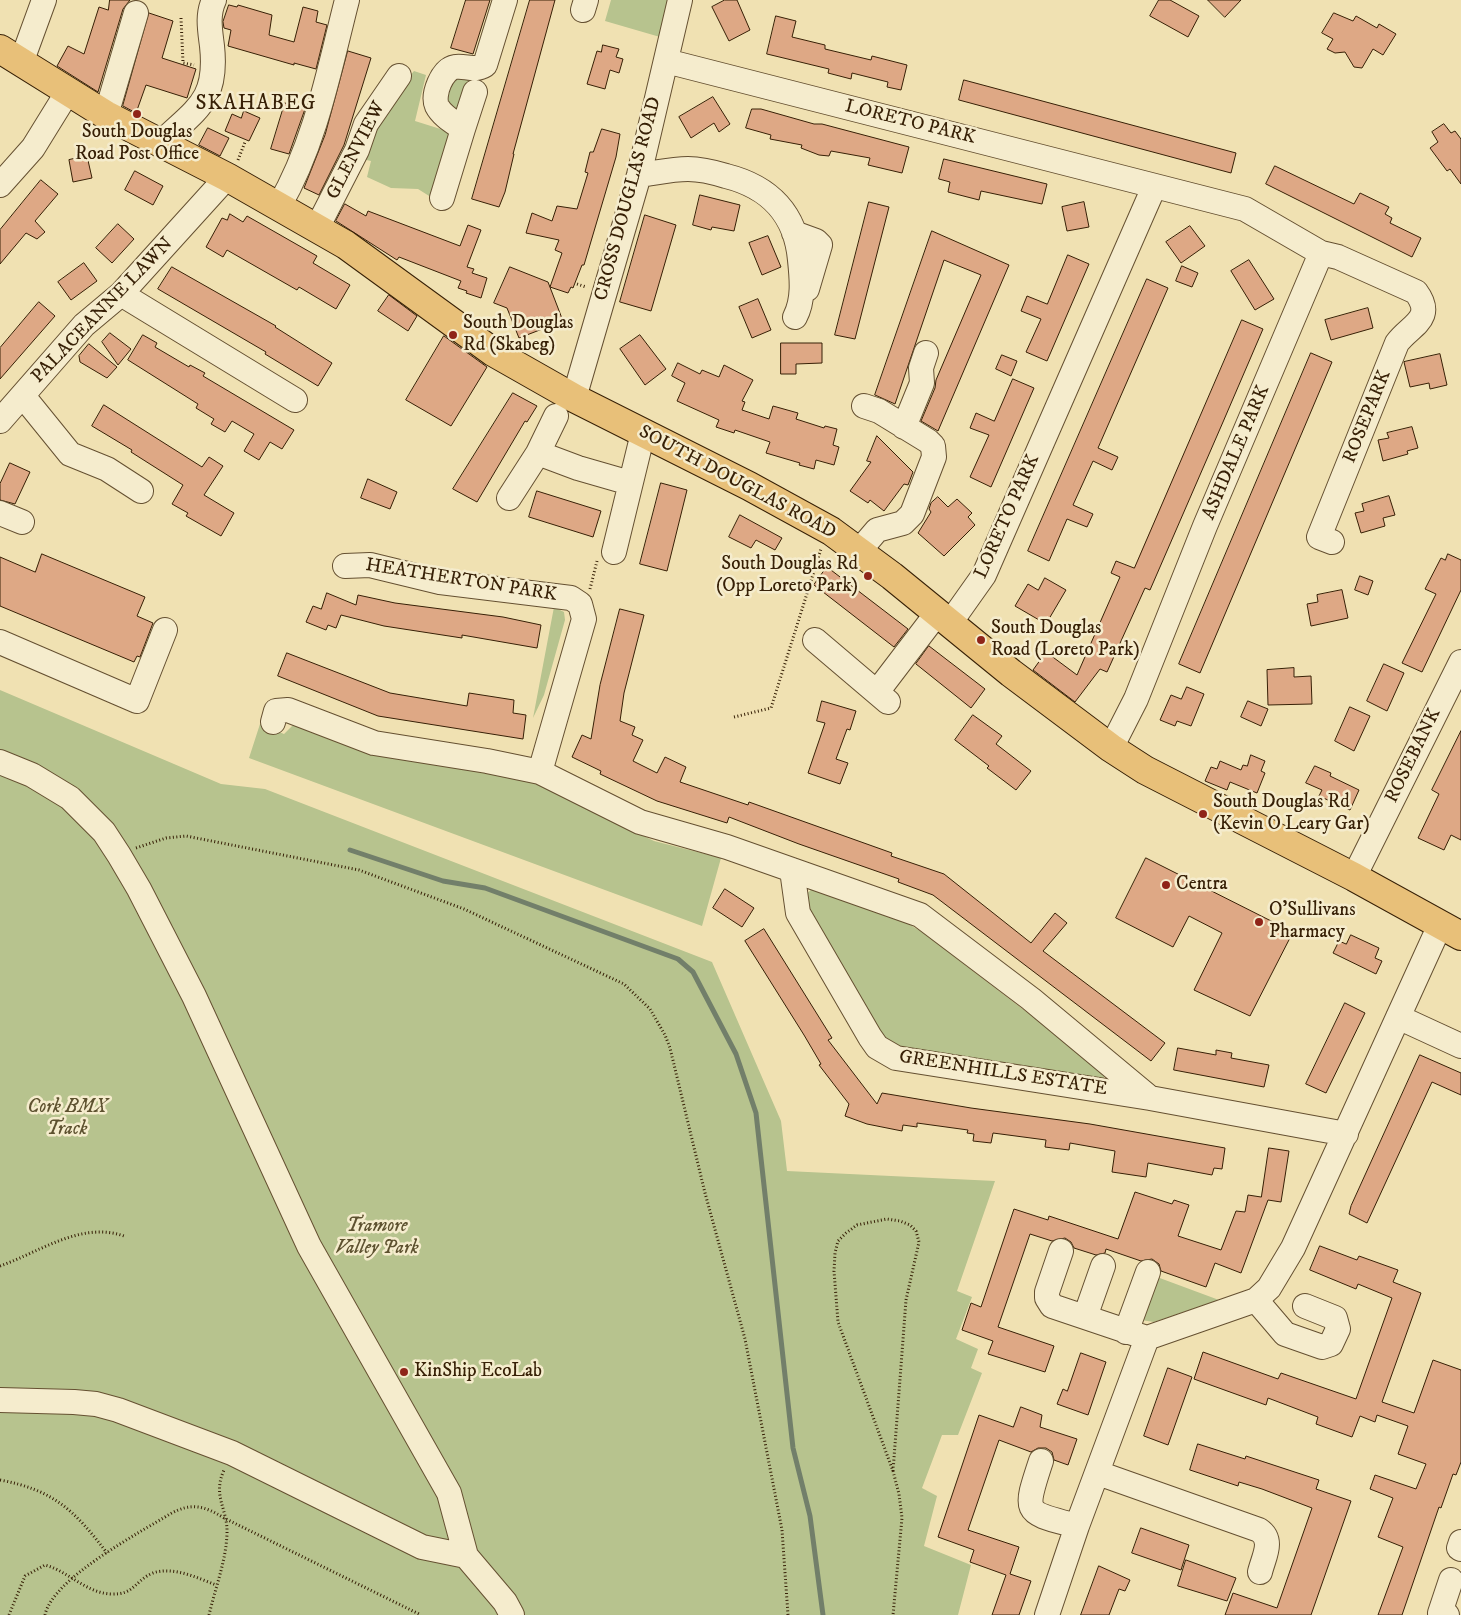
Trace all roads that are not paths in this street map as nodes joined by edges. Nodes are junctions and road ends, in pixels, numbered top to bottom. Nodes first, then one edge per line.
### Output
1 (44, 0) edge
2 (214, 0) edge
3 (348, 0) edge
4 (505, 0) edge
5 (680, 0) edge
6 (136, 13) dead end
7 (10, 56) edge
8 (666, 61) junction
9 (399, 76) dead end
10 (67, 92) junction
11 (475, 92) dead end
12 (106, 115) junction
13 (463, 129) junction
14 (161, 143) junction
15 (231, 172) junction
16 (639, 175) junction
17 (0, 185) edge
18 (1154, 187) junction
19 (442, 198) dead end
20 (279, 206) junction
21 (317, 228) junction
22 (1321, 253) junction
23 (121, 294) junction
24 (798, 311) dead end
25 (926, 353) dead end
26 (23, 396) junction
27 (296, 400) dead end
28 (864, 406) dead end
29 (565, 407) junction
30 (0, 421) edge
31 (904, 427) junction
32 (643, 433) junction
33 (538, 453) junction
34 (630, 483) junction
35 (142, 491) dead end
36 (509, 498) dead end
37 (0, 513) edge
38 (22, 522) dead end
39 (1332, 542) dead end
40 (859, 551) junction
41 (606, 555) road end
42 (346, 566) dead end
43 (944, 618) junction
44 (165, 630) dead end
45 (815, 640) dead end
46 (0, 642) edge
47 (1461, 662) edge
48 (273, 722) dead end
49 (1111, 748) junction
50 (0, 762) edge
51 (540, 772) junction
52 (792, 870) junction
53 (1354, 877) junction
54 (1451, 931) edge
55 (1398, 1017) junction
56 (1461, 1046) edge
57 (1150, 1098) junction
58 (1346, 1134) junction
59 (1061, 1251) dead end
60 (1103, 1266) dead end
61 (1148, 1272) dead end
62 (1256, 1300) junction
63 (1305, 1306) dead end
64 (1084, 1317) junction
65 (1137, 1335) junction
66 (0, 1400) edge
67 (1040, 1461) dead end
68 (1098, 1473) junction
69 (1078, 1526) junction
70 (1461, 1542) edge
71 (1461, 1549) edge
72 (466, 1556) junction
73 (1260, 1572) dead end
74 (1451, 1580) dead end
75 (512, 1615) edge
76 (1047, 1615) edge
77 (1447, 1615) edge

1 - 7 street
2 - 14 street
3 - 20 street
4 - 13 street
5 - 8 street, CROSS DOUGLAS ROAD
6 - 12 street
7 - 10 main road, SOUTH DOUGLAS ROAD
8 - 16 street, CROSS DOUGLAS ROAD
8 - 18 street, LORETO PARK
9 - 21 street, GLENVIEW
10 - 12 main road, SOUTH DOUGLAS ROAD
10 - 17 street
11 - 13 street
12 - 14 main road, SOUTH DOUGLAS ROAD
13 - 19 street
14 - 15 main road, SOUTH DOUGLAS ROAD
15 - 20 main road, SOUTH DOUGLAS ROAD
15 - 23 street, PALACEANNE LAWN
16 - 24 street
16 - 29 street, CROSS DOUGLAS ROAD
18 - 22 street, LORETO PARK
18 - 43 street, LORETO PARK
20 - 21 main road, SOUTH DOUGLAS ROAD
21 - 29 main road, SOUTH DOUGLAS ROAD
22 - 39 street, ROSEPARK
22 - 49 street, ASHDALE PARK
23 - 26 street, PALACEANNE LAWN
23 - 27 street
25 - 31 street
26 - 30 street
26 - 35 street, PALACEANNE LAWN
28 - 31 street
29 - 32 main road, SOUTH DOUGLAS ROAD
29 - 33 street, CROSS DOUGLAS ROAD
31 - 40 street
32 - 34 street
32 - 40 main road, SOUTH DOUGLAS ROAD
33 - 34 street
33 - 36 street, CROSS DOUGLAS ROAD
34 - 41 street
37 - 38 street
40 - 43 main road, SOUTH DOUGLAS ROAD
42 - 51 street, HEATHERTON PARK
43 - 45 street, LORETO PARK
43 - 49 main road, SOUTH DOUGLAS ROAD
44 - 46 street
47 - 53 street, ROSEBANK
48 - 51 street
49 - 53 main road, SOUTH DOUGLAS ROAD
50 - 72 street
51 - 52 street, GREENHILLS ESTATE
52 - 57 street, GREENHILLS ESTATE
52 - 57 street, GREENHILLS ESTATE
53 - 54 main road, SOUTH DOUGLAS ROAD
54 - 55 street
55 - 56 street
55 - 58 street
57 - 58 street, GREENHILLS ESTATE
58 - 62 street
59 - 64 street
60 - 64 street
61 - 65 street
62 - 63 street
62 - 65 street
64 - 65 street
65 - 68 street
66 - 72 street
67 - 69 street
68 - 69 street
68 - 73 street
69 - 76 street
70 - 71 street
72 - 75 street
74 - 77 street

